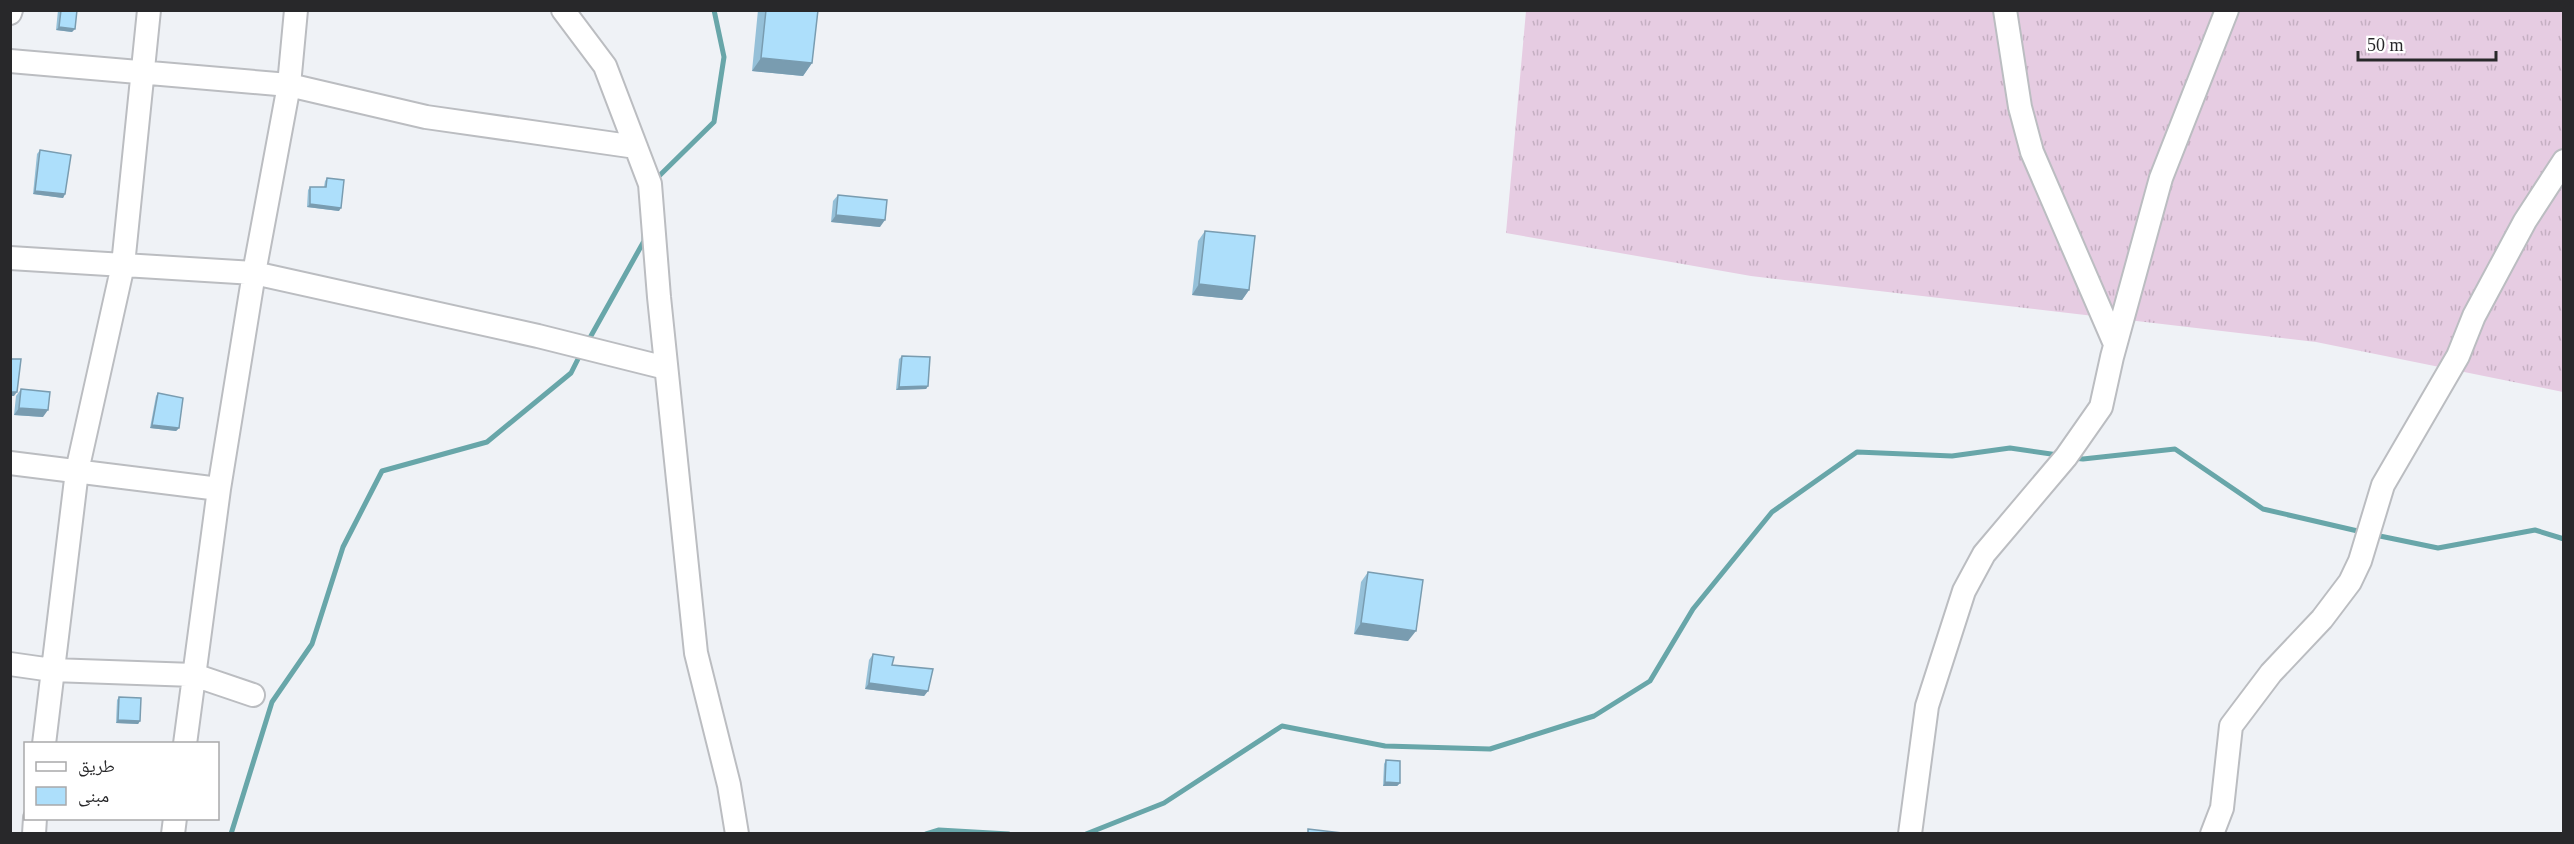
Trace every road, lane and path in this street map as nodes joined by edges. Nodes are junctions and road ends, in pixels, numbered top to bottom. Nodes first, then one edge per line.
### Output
1 (149, 10) edge
2 (296, 10) edge
3 (562, 10) edge
4 (2005, 10) edge
5 (2227, 10) edge
6 (10, 61) edge
7 (143, 72) junction
8 (289, 85) junction
9 (636, 147) junction
10 (2564, 161) edge
11 (10, 258) edge
12 (123, 265) junction
13 (254, 273) junction
14 (2115, 344) junction
15 (666, 368) junction
16 (10, 463) edge
17 (77, 471) junction
18 (219, 489) junction
19 (10, 664) edge
20 (52, 670) junction
21 (194, 675) junction
22 (253, 695) dead end
23 (44, 742) edge
24 (185, 742) edge
25 (737, 834) edge
26 (1910, 834) edge
27 (2212, 834) edge

1 - 7 street
2 - 8 street
3 - 9 street
4 - 14 street
5 - 14 street
6 - 7 street
7 - 8 street
7 - 12 street
8 - 9 street
8 - 13 street
9 - 15 street
10 - 27 street
11 - 12 street
12 - 13 street
12 - 17 street
13 - 15 street
13 - 18 street
14 - 26 street
15 - 25 street
16 - 17 street
17 - 18 street
17 - 20 street
18 - 21 street
19 - 20 street
20 - 21 street
20 - 23 street
21 - 22 street
21 - 24 street

